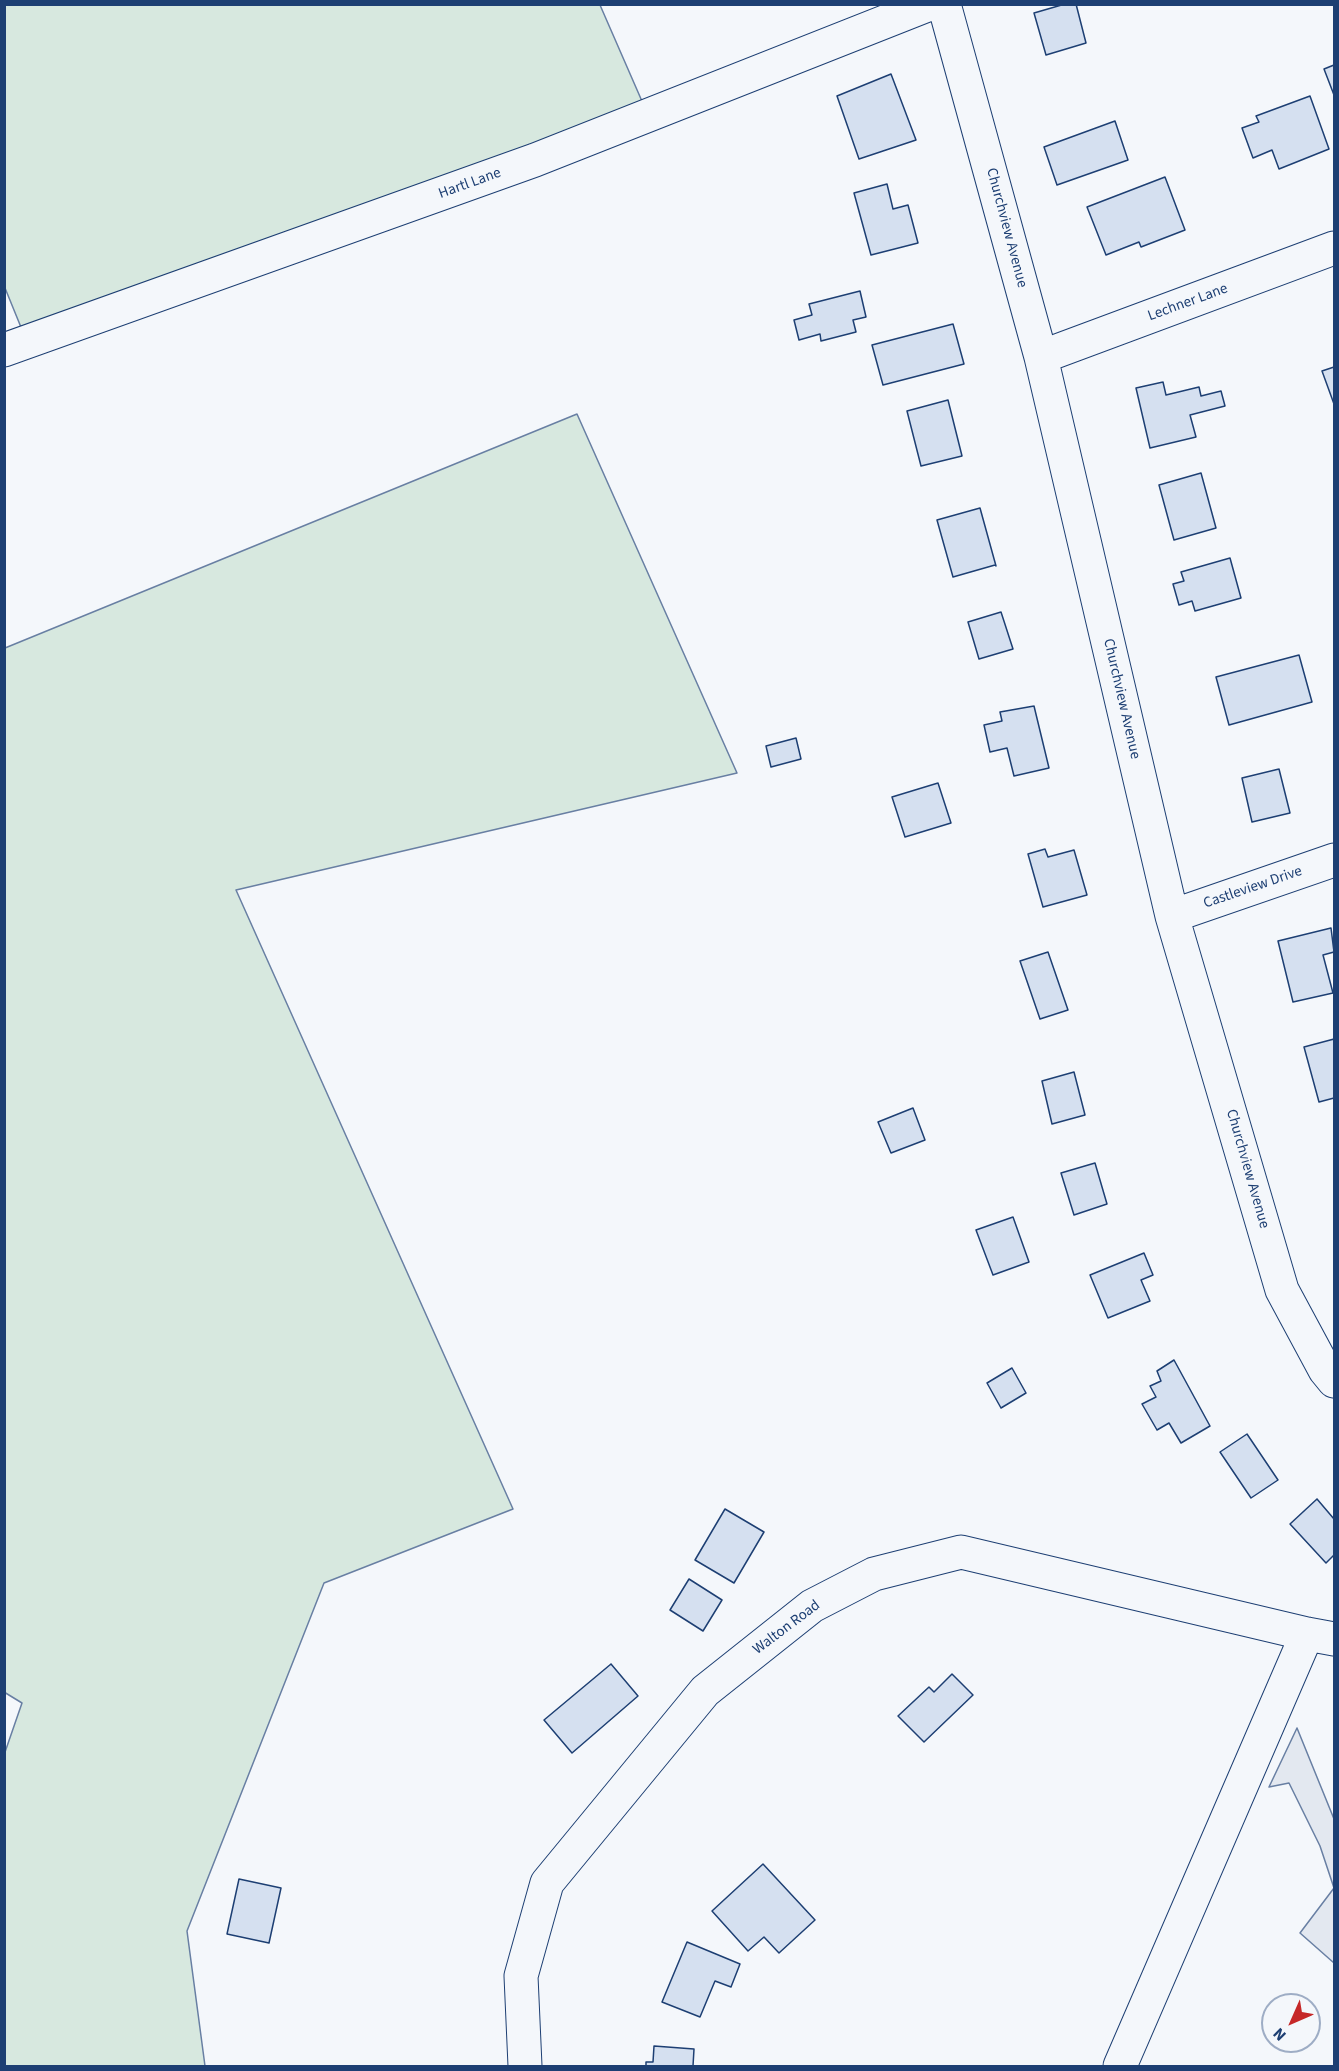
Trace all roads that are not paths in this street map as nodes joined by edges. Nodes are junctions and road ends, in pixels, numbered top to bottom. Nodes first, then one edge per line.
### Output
1 (930, 4) edge
2 (944, 4) edge
3 (1335, 248) edge
4 (4, 350) edge
5 (1041, 357) junction
6 (1335, 860) edge
7 (1172, 916) junction
8 (1331, 1372) edge
9 (1321, 1636) edge
10 (525, 2067) edge
11 (1120, 2067) edge

1 - 4 street, Hartl Lane
2 - 5 street, Churchview Avenue
3 - 5 street, Lechner Lane
5 - 7 street, Churchview Avenue
6 - 7 street, Castleview Drive
7 - 8 street, Churchview Avenue
9 - 10 street, Walton Road
9 - 11 street

